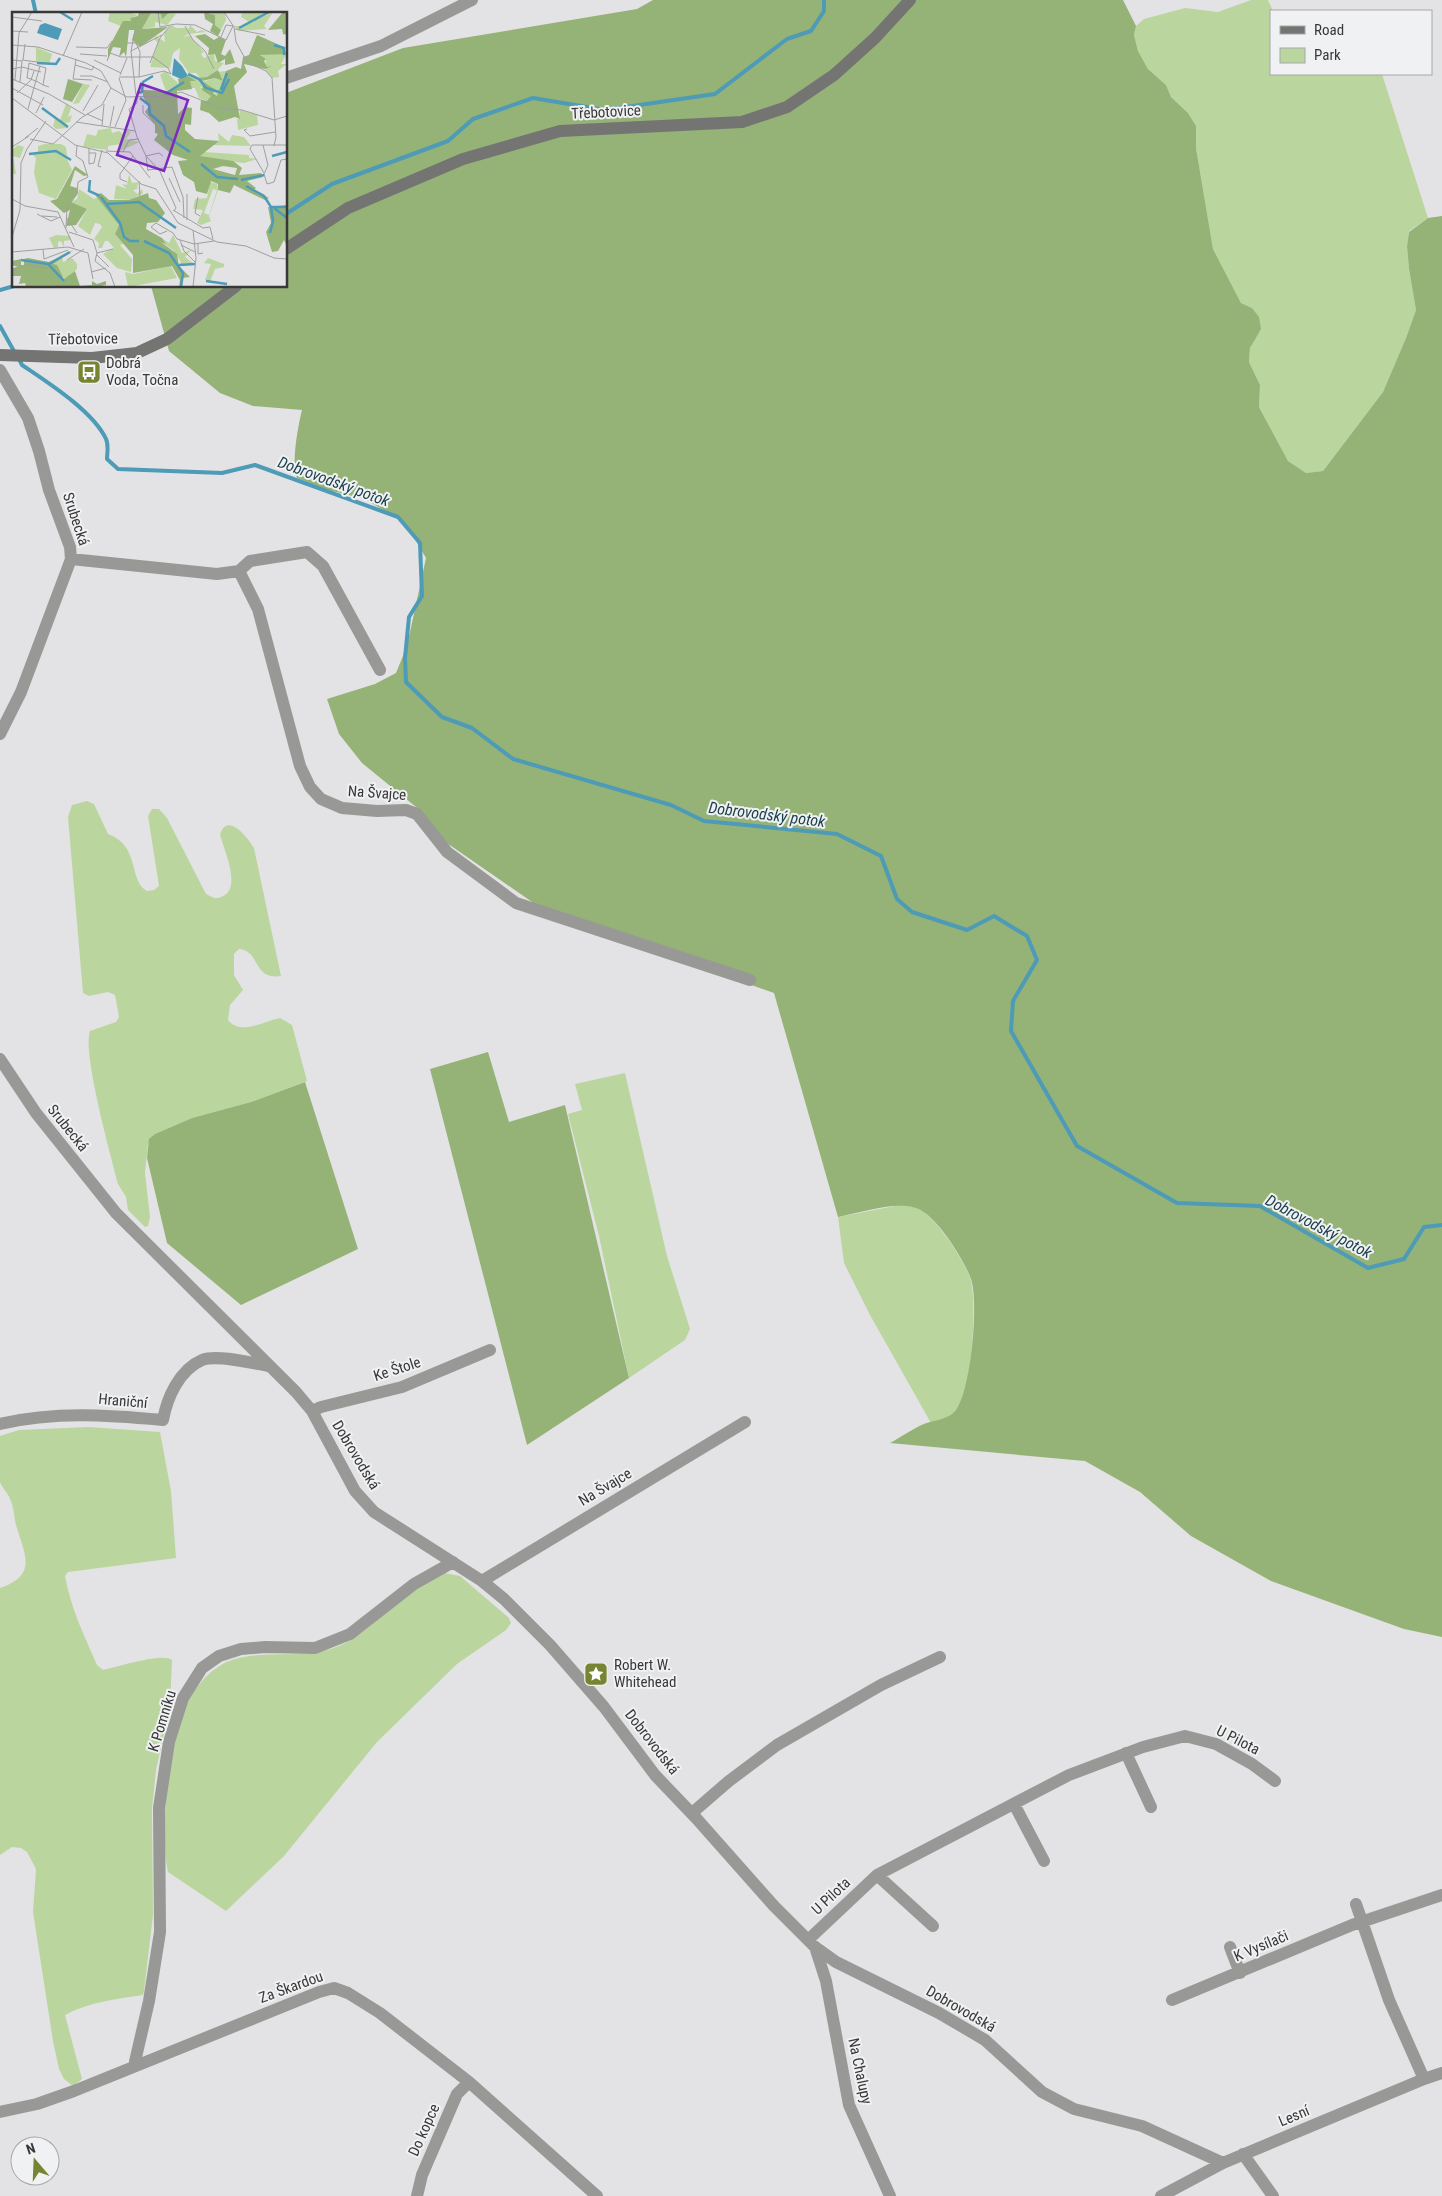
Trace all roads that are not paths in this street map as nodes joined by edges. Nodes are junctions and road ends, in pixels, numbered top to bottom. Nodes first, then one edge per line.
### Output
1 (472, 0) edge
2 (910, 0) edge
3 (288, 77) edge
4 (288, 244) edge
5 (233, 288) edge
6 (0, 355) edge
7 (0, 370) edge
8 (71, 559) junction
9 (239, 571) junction
10 (380, 670) dead end
11 (0, 734) edge
12 (750, 980) dead end
13 (0, 1059) edge
14 (116, 1213) joint
15 (490, 1350) dead end
16 (268, 1366) junction
17 (312, 1412) junction
18 (745, 1422) dead end
19 (0, 1424) edge
20 (453, 1562) junction
21 (482, 1581) junction
22 (940, 1657) dead end
23 (1126, 1753) junction
24 (1275, 1781) dead end
25 (1014, 1804) junction
26 (1151, 1807) dead end
27 (692, 1814) junction
28 (1044, 1861) dead end
29 (877, 1876) junction
30 (1442, 1895) edge
31 (1356, 1904) dead end
32 (1362, 1923) junction
33 (933, 1926) dead end
34 (811, 1944) junction
35 (1230, 1947) dead end
36 (1240, 1972) junction
37 (1172, 2000) dead end
38 (134, 2066) junction
39 (1442, 2074) edge
40 (1424, 2079) junction
41 (469, 2082) junction
42 (0, 2112) edge
43 (1244, 2154) junction
44 (1223, 2162) junction
45 (417, 2196) edge
46 (597, 2196) edge
47 (890, 2196) edge
48 (1161, 2196) edge
49 (1273, 2196) edge

1 - 3 street
2 - 4 street, Třebotovice
5 - 6 street, Třebotovice
7 - 8 street, Srubecká
8 - 9 street
8 - 11 street, Srubecká
9 - 10 street
9 - 12 street, Na Švajce
13 - 14 street, Srubecká
14 - 16 street, Dobrovodská
15 - 17 street, Ke Štole
16 - 17 street, Dobrovodská
16 - 19 street, Hraniční
17 - 20 street, Dobrovodská
18 - 21 street, Na Švajce
20 - 21 street, Dobrovodská
20 - 38 street, K Pomníku
21 - 27 street, Dobrovodská
22 - 27 street
23 - 24 street, U Pilota
23 - 25 street, U Pilota
23 - 26 street
25 - 28 street
25 - 29 street, U Pilota
27 - 34 street, Dobrovodská
29 - 33 street
29 - 34 street, U Pilota
30 - 32 street, K Vysílači
31 - 32 street
32 - 36 street, K Vysílači
32 - 40 street
34 - 44 street, Dobrovodská
34 - 47 street, Na Chalupy
35 - 36 street
36 - 37 street, K Vysílači
38 - 41 street, Za Škardou
38 - 42 street, Za Škardou
39 - 40 street, Lesní
40 - 43 street, Lesní
41 - 45 street, Do kopce
41 - 46 street, Za Škardou
43 - 44 street, Lesní
43 - 49 street
44 - 48 street, Lesní

